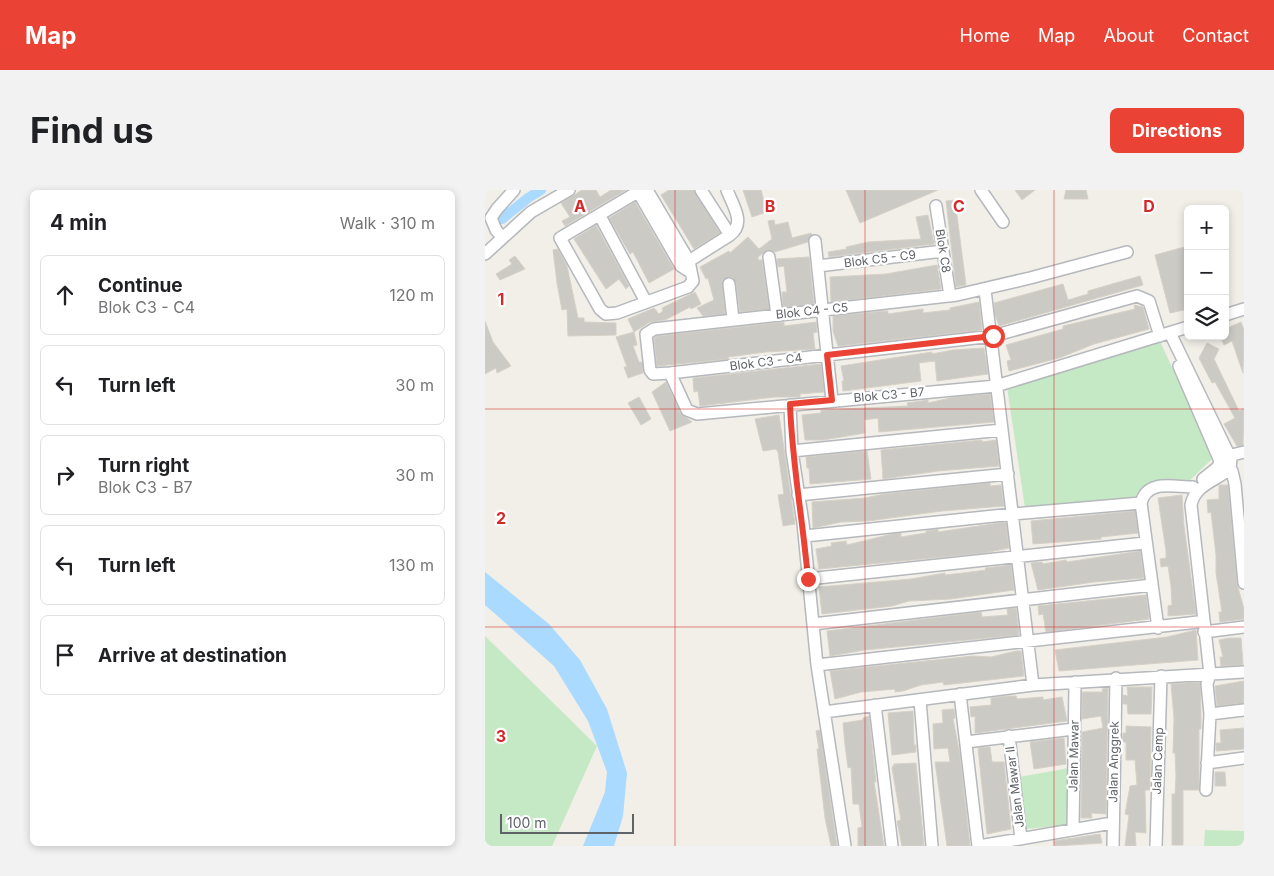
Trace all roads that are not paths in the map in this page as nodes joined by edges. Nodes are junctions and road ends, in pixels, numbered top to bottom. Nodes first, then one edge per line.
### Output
1 (514, 190) edge
2 (569, 190) edge
3 (641, 190) edge
4 (701, 190) edge
5 (727, 190) edge
6 (981, 190) edge
7 (936, 206) dead end
8 (601, 216) junction
9 (1003, 222) dead end
10 (730, 235) junction
11 (503, 237) junction
12 (815, 241) dead end
13 (943, 251) junction
14 (1127, 252) dead end
15 (485, 254) edge
16 (769, 257) dead end
17 (687, 266) junction
18 (817, 266) junction
19 (729, 284) dead end
20 (985, 290) junction
21 (950, 296) junction
22 (646, 302) junction
23 (1244, 309) edge
24 (822, 310) junction
25 (1229, 314) edge
26 (777, 315) junction
27 (733, 319) junction
28 (1184, 328) edge
29 (1165, 334) junction
30 (993, 336) junction
31 (645, 340) joint
32 (827, 355) junction
33 (670, 373) junction
34 (996, 386) junction
35 (832, 400) junction
36 (786, 405) junction
37 (1002, 430) junction
38 (792, 451) junction
39 (1244, 452) edge
40 (1225, 461) junction
41 (1008, 474) junction
42 (1193, 487) junction
43 (798, 495) junction
44 (1141, 503) junction
45 (1013, 514) junction
46 (805, 536) junction
47 (1145, 543) junction
48 (1018, 557) junction
49 (808, 579) junction
50 (1244, 583) edge
51 (1153, 585) junction
52 (1024, 599) junction
53 (1198, 622) junction
54 (813, 624) junction
55 (1244, 627) edge
56 (1158, 628) junction
57 (1204, 632) junction
58 (1027, 643) junction
59 (817, 665) junction
60 (1244, 672) edge
61 (1157, 676) junction
62 (1116, 678) junction
63 (1206, 678) junction
64 (1075, 682) junction
65 (1033, 685) junction
66 (959, 694) junction
67 (920, 700) junction
68 (875, 705) junction
69 (1244, 710) edge
70 (824, 712) junction
71 (1210, 714) junction
72 (1074, 729) junction
73 (1009, 736) junction
74 (966, 742) junction
75 (1244, 758) edge
76 (1207, 763) junction
77 (1207, 790) dead end
78 (1112, 823) junction
79 (1073, 830) junction
80 (1021, 839) junction
81 (845, 846) edge
82 (892, 846) edge
83 (932, 846) edge
84 (978, 846) edge
85 (1113, 846) edge
86 (1149, 846) edge
87 (1156, 846) edge

1 - 11 street
2 - 11 street
3 - 8 street
3 - 17 street
4 - 10 street
5 - 10 street
6 - 9 street
7 - 13 street, Blok C8
8 - 22 street
8 - 22 street
10 - 17 street
11 - 15 street
12 - 18 street
13 - 18 street, Blok C5 - C9
13 - 21 street, Blok C8
14 - 20 street, Blok C4 - C5
16 - 26 street
17 - 22 street
18 - 24 street
19 - 27 street
20 - 21 street, Blok C4 - C5
20 - 30 street
21 - 24 street, Blok C4 - C5
23 - 25 street
24 - 26 street, Blok C4 - C5
24 - 32 street
26 - 27 street, Blok C4 - C5
27 - 31 street, Blok C4 - C5
28 - 29 street, Blok C3 - B7
29 - 30 street, Blok C3 - C4
29 - 34 street, Blok C3 - B7
29 - 40 street
30 - 32 street, Blok C3 - C4
30 - 34 street
31 - 33 street, Blok C3 - C4
32 - 33 street, Blok C3 - C4
32 - 35 street
33 - 36 street, Blok C3 - B7
34 - 35 street, Blok C3 - B7
34 - 37 street
35 - 36 street, Blok C3 - B7
36 - 38 street
37 - 38 street
37 - 41 street
38 - 43 street
39 - 40 street
40 - 42 street
40 - 50 street
40 - 57 street
41 - 43 street
41 - 45 street
42 - 44 street
42 - 53 street
43 - 46 street
44 - 45 street
44 - 47 street
45 - 46 street
45 - 48 street
46 - 49 street
47 - 48 street
47 - 51 street
48 - 49 street
48 - 52 street
49 - 54 street
51 - 52 street
51 - 56 street
52 - 54 street
52 - 58 street
53 - 56 street
53 - 63 street
54 - 59 street
55 - 57 street
56 - 58 street
57 - 63 street
58 - 59 street
58 - 65 street
59 - 70 street
60 - 63 street
61 - 62 street
61 - 63 street
61 - 86 street
61 - 87 street, Jalan Cemp
62 - 64 street
62 - 78 street, Jalan Anggrek
63 - 71 street
64 - 65 street
64 - 72 street, Jalan Mawar
65 - 66 street
66 - 67 street
66 - 74 street
67 - 68 street
67 - 83 street
68 - 70 street
68 - 82 street
69 - 71 street
70 - 81 street
71 - 76 street
72 - 73 street
72 - 79 street, Jalan Mawar
73 - 74 street
73 - 80 street, Jalan Mawar II
74 - 84 street
75 - 76 street
76 - 77 street
78 - 79 street
78 - 85 street, Jalan Anggrek
79 - 80 street
80 - 84 street

